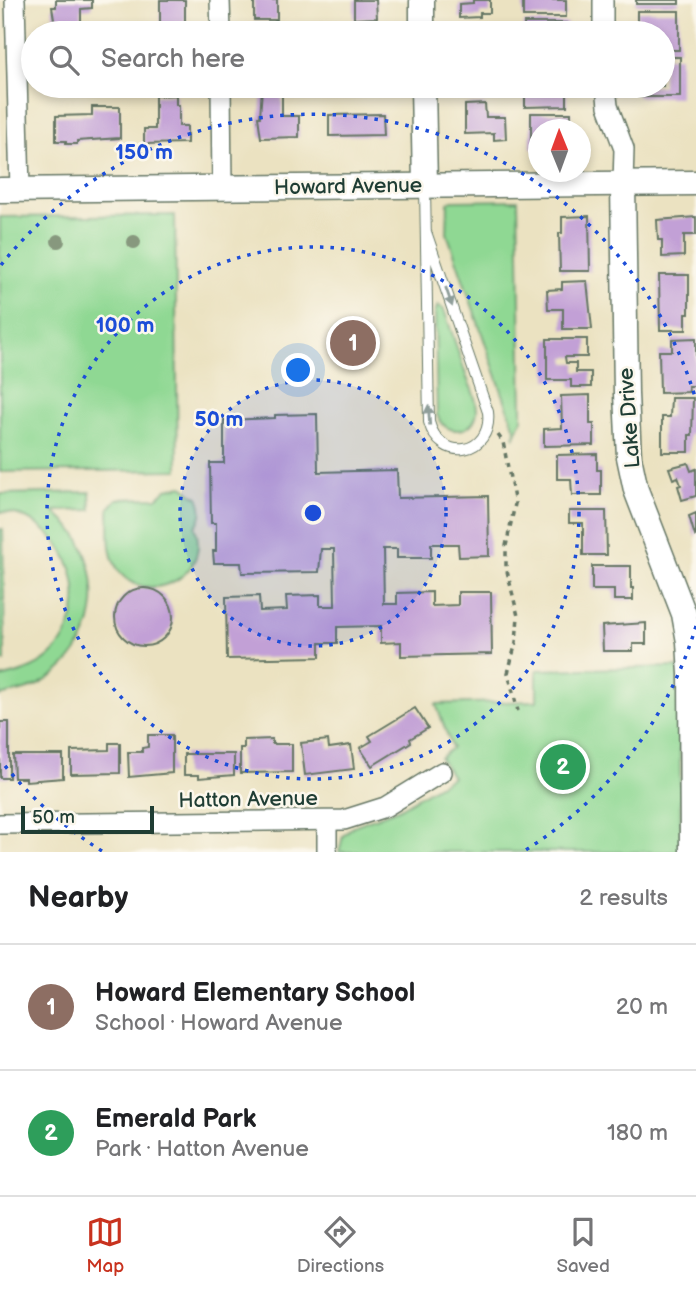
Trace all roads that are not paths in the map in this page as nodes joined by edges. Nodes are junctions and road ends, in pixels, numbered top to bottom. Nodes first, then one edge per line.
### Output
1 (15, 0) edge
2 (220, 0) edge
3 (422, 0) edge
4 (603, 0) edge
5 (220, 21) edge
6 (422, 21) edge
7 (603, 21) edge
8 (221, 98) edge
9 (423, 98) edge
10 (607, 98) edge
11 (696, 183) edge
12 (623, 184) junction
13 (425, 185) junction
14 (222, 188) junction
15 (10, 190) edge
16 (426, 232) junction
17 (442, 772) dead end
18 (327, 821) junction
19 (0, 824) edge
20 (327, 852) edge
21 (692, 852) edge

1 - 15 street
2 - 5 street
3 - 6 street
4 - 7 street
8 - 14 street
9 - 13 street
10 - 12 street
11 - 12 street, Howard Avenue
12 - 13 street, Howard Avenue
12 - 21 street, Lake Drive
13 - 14 street, Howard Avenue
13 - 16 lane
14 - 15 street, Howard Avenue
16 -> 16 lane
17 - 18 street, Hatton Avenue
18 - 19 street, Hatton Avenue
18 - 20 street

